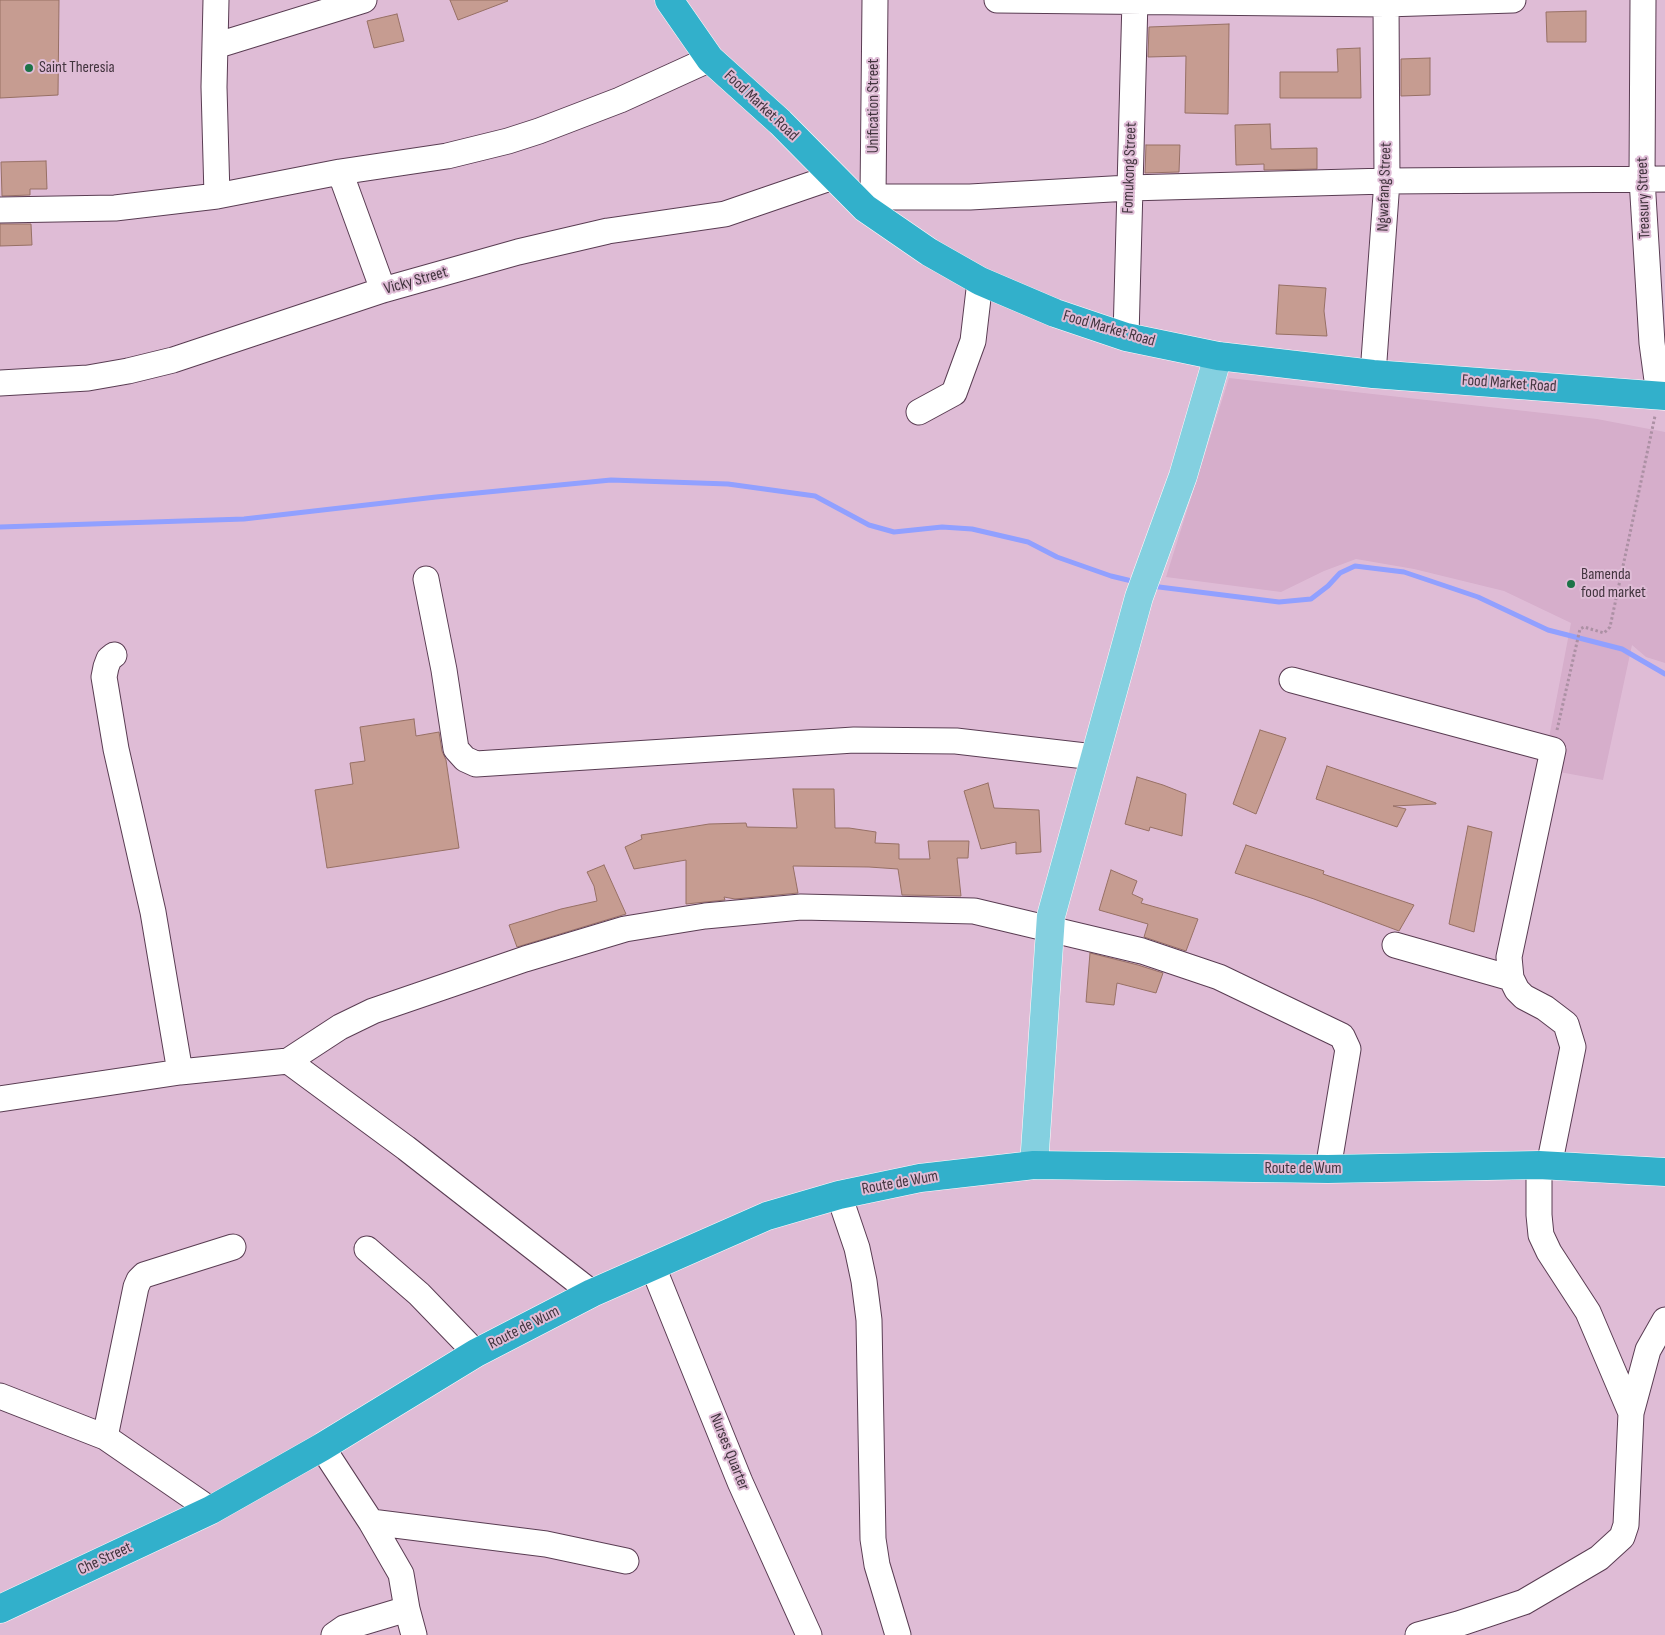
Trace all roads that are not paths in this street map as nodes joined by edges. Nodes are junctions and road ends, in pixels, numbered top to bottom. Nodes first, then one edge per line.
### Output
1 (216, 0) edge
2 (364, 0) edge
3 (669, 0) edge
4 (875, 0) edge
5 (997, 0) edge
6 (1513, 0) edge
7 (1643, 0) edge
8 (1135, 1) edge
9 (1386, 2) edge
10 (215, 46) junction
11 (710, 58) junction
12 (340, 172) junction
13 (834, 177) junction
14 (1653, 179) edge
15 (1387, 181) junction
16 (1129, 188) junction
17 (217, 196) junction
18 (869, 203) junction
19 (0, 210) edge
20 (980, 281) junction
21 (383, 290) junction
22 (1126, 336) junction
23 (1659, 344) edge
24 (1218, 356) junction
25 (1373, 374) junction
26 (0, 383) edge
27 (1662, 395) edge
28 (919, 412) dead end
29 (426, 579) dead end
30 (114, 655) dead end
31 (1292, 680) dead end
32 (1094, 756) junction
33 (1050, 929) junction
34 (1395, 945) dead end
35 (1511, 978) junction
36 (288, 1062) junction
37 (180, 1072) junction
38 (0, 1099) edge
39 (1034, 1165) junction
40 (1544, 1166) junction
41 (1328, 1170) junction
42 (1665, 1172) edge
43 (839, 1195) junction
44 (233, 1247) dead end
45 (367, 1248) dead end
46 (653, 1267) junction
47 (592, 1294) junction
48 (1665, 1320) edge
49 (476, 1352) junction
50 (0, 1396) edge
51 (1631, 1413) junction
52 (105, 1437) junction
53 (322, 1448) junction
54 (211, 1510) junction
55 (371, 1522) junction
56 (626, 1561) dead end
57 (0, 1609) edge
58 (407, 1609) junction
59 (334, 1635) edge
60 (414, 1635) edge
61 (809, 1635) edge
62 (898, 1635) edge
63 (1418, 1635) edge

1 - 10 street
2 - 10 street
3 - 11 highway, Food Market Road
4 - 18 street, Unification Street
5 - 8 street
6 - 9 street
7 - 14 street, Treasury Street
8 - 9 street
8 - 16 street, Fomukong Street
9 - 15 street, Ngwafang Street
10 - 17 street
11 - 12 street
11 - 13 highway, Food Market Road
12 - 17 street
12 - 21 street
13 - 18 highway, Food Market Road
13 - 21 street, Vicky Street
14 - 15 street
14 - 23 street, Treasury Street
15 - 16 street
15 - 25 street, Ngwafang Street
16 - 18 street
16 - 22 street, Fomukong Street
17 - 19 street
18 - 20 highway, Food Market Road
20 - 22 highway, Food Market Road
20 - 28 street
21 - 26 street, Vicky Street
22 - 24 highway, Food Market Road
23 - 27 street, Treasury Street
24 - 25 highway, Food Market Road
24 - 32 main road
25 - 27 highway, Food Market Road
29 - 32 street
30 - 37 street
31 - 35 street
32 - 33 main road
33 - 36 street
33 - 39 main road
33 - 41 street
34 - 35 street
35 - 40 street
36 - 37 street
36 - 47 street
37 - 38 street
39 - 41 highway, Route de Wum
39 - 43 highway, Route de Wum
40 - 41 highway, Route de Wum
40 - 42 highway, Route de Wum
40 - 51 street
43 - 46 highway, Route de Wum
43 - 62 street
44 - 52 street
45 - 49 street
46 - 47 highway, Route de Wum
46 - 61 street, Nurses Quarter
47 - 49 highway, Route de Wum
48 - 51 street
49 - 53 highway, Route de Wum
50 - 52 street
51 - 63 street
52 - 54 street
53 - 54 highway, Route de Wum
53 - 55 street
54 - 57 highway, Che Street
55 - 56 street
55 - 58 street
58 - 59 street
58 - 60 street

